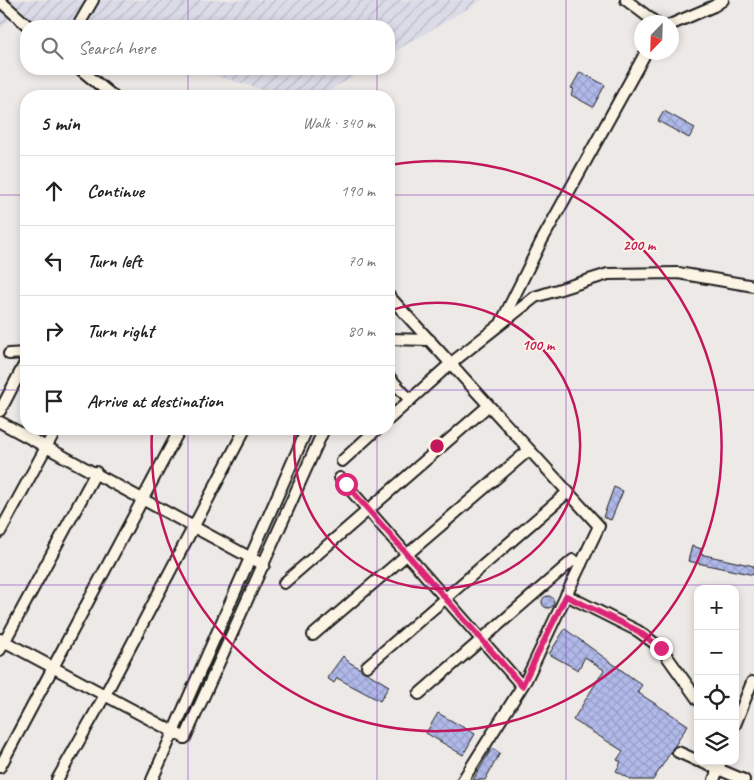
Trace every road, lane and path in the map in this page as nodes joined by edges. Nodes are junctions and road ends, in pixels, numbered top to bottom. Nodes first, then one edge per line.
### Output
1 (93, 0) edge
2 (626, 0) edge
3 (723, 0) edge
4 (0, 1) edge
5 (646, 15) edge
6 (21, 20) edge
7 (81, 20) edge
8 (679, 21) edge
9 (642, 60) edge
10 (87, 75) edge
11 (106, 90) edge
12 (754, 286) edge
13 (395, 302) edge
14 (501, 324) junction
15 (395, 339) edge
16 (430, 340) junction
17 (20, 353) edge
18 (10, 354) dead end
19 (450, 364) junction
20 (20, 373) edge
21 (395, 384) edge
22 (410, 400) junction
23 (488, 406) junction
24 (0, 411) edge
25 (395, 414) edge
26 (0, 422) edge
27 (20, 434) edge
28 (22, 435) edge
29 (53, 435) edge
30 (177, 435) edge
31 (242, 435) edge
32 (304, 435) edge
33 (321, 435) edge
34 (371, 435) edge
35 (45, 448) junction
36 (529, 450) junction
37 (342, 461) dead end
38 (96, 472) junction
39 (340, 478) dead end
40 (568, 492) junction
41 (142, 500) junction
42 (367, 509) junction
43 (193, 527) junction
44 (0, 532) edge
45 (407, 554) junction
46 (251, 558) junction
47 (581, 564) junction
48 (264, 565) junction
49 (284, 583) dead end
50 (566, 596) junction
51 (446, 598) junction
52 (313, 635) dead end
53 (482, 639) junction
54 (2, 644) edge
55 (367, 666) dead end
56 (52, 668) junction
57 (752, 682) dead end
58 (522, 686) junction
59 (419, 694) dead end
60 (694, 694) edge
61 (105, 695) junction
62 (737, 720) edge
63 (172, 732) junction
64 (678, 752) dead end
65 (694, 759) edge
66 (719, 766) edge
67 (0, 767) edge
68 (57, 780) edge
69 (152, 780) edge
70 (463, 780) edge
71 (714, 780) edge
72 (744, 780) edge

1 - 7 street
2 - 5 street
3 - 8 street
4 - 6 street
9 - 14 street
10 - 11 street
12 - 14 street
13 - 16 street
14 - 19 street
15 - 16 street
16 - 19 street
17 - 18 street
19 - 22 street
19 - 23 street
20 - 24 street
21 - 22 street
22 - 25 street
23 - 36 street
23 - 42 street
26 - 27 street
28 - 35 street
29 - 35 street
30 - 41 street
31 - 43 street
32 - 46 street
33 - 48 street
34 - 37 street
35 - 38 street
35 - 44 street
36 - 40 street
36 - 45 street
38 - 41 street
38 - 54 street
39 - 42 street
40 - 47 street
40 - 51 street
41 - 43 street
41 - 56 street
42 - 45 street
42 - 49 street
43 - 46 street
43 - 61 street
45 - 51 street
45 - 52 street
46 - 48 street
46 - 63 street
47 - 50 street
47 - 53 street
48 - 63 street
50 - 58 street
50 - 60 street
51 - 53 street
51 - 55 street
53 - 58 street
53 - 59 street
54 - 56 street
56 - 61 street
56 - 67 street
57 - 62 street
58 - 70 street
61 - 63 street
61 - 68 street
63 - 69 street
64 - 65 street
66 - 71 street
66 - 72 street

